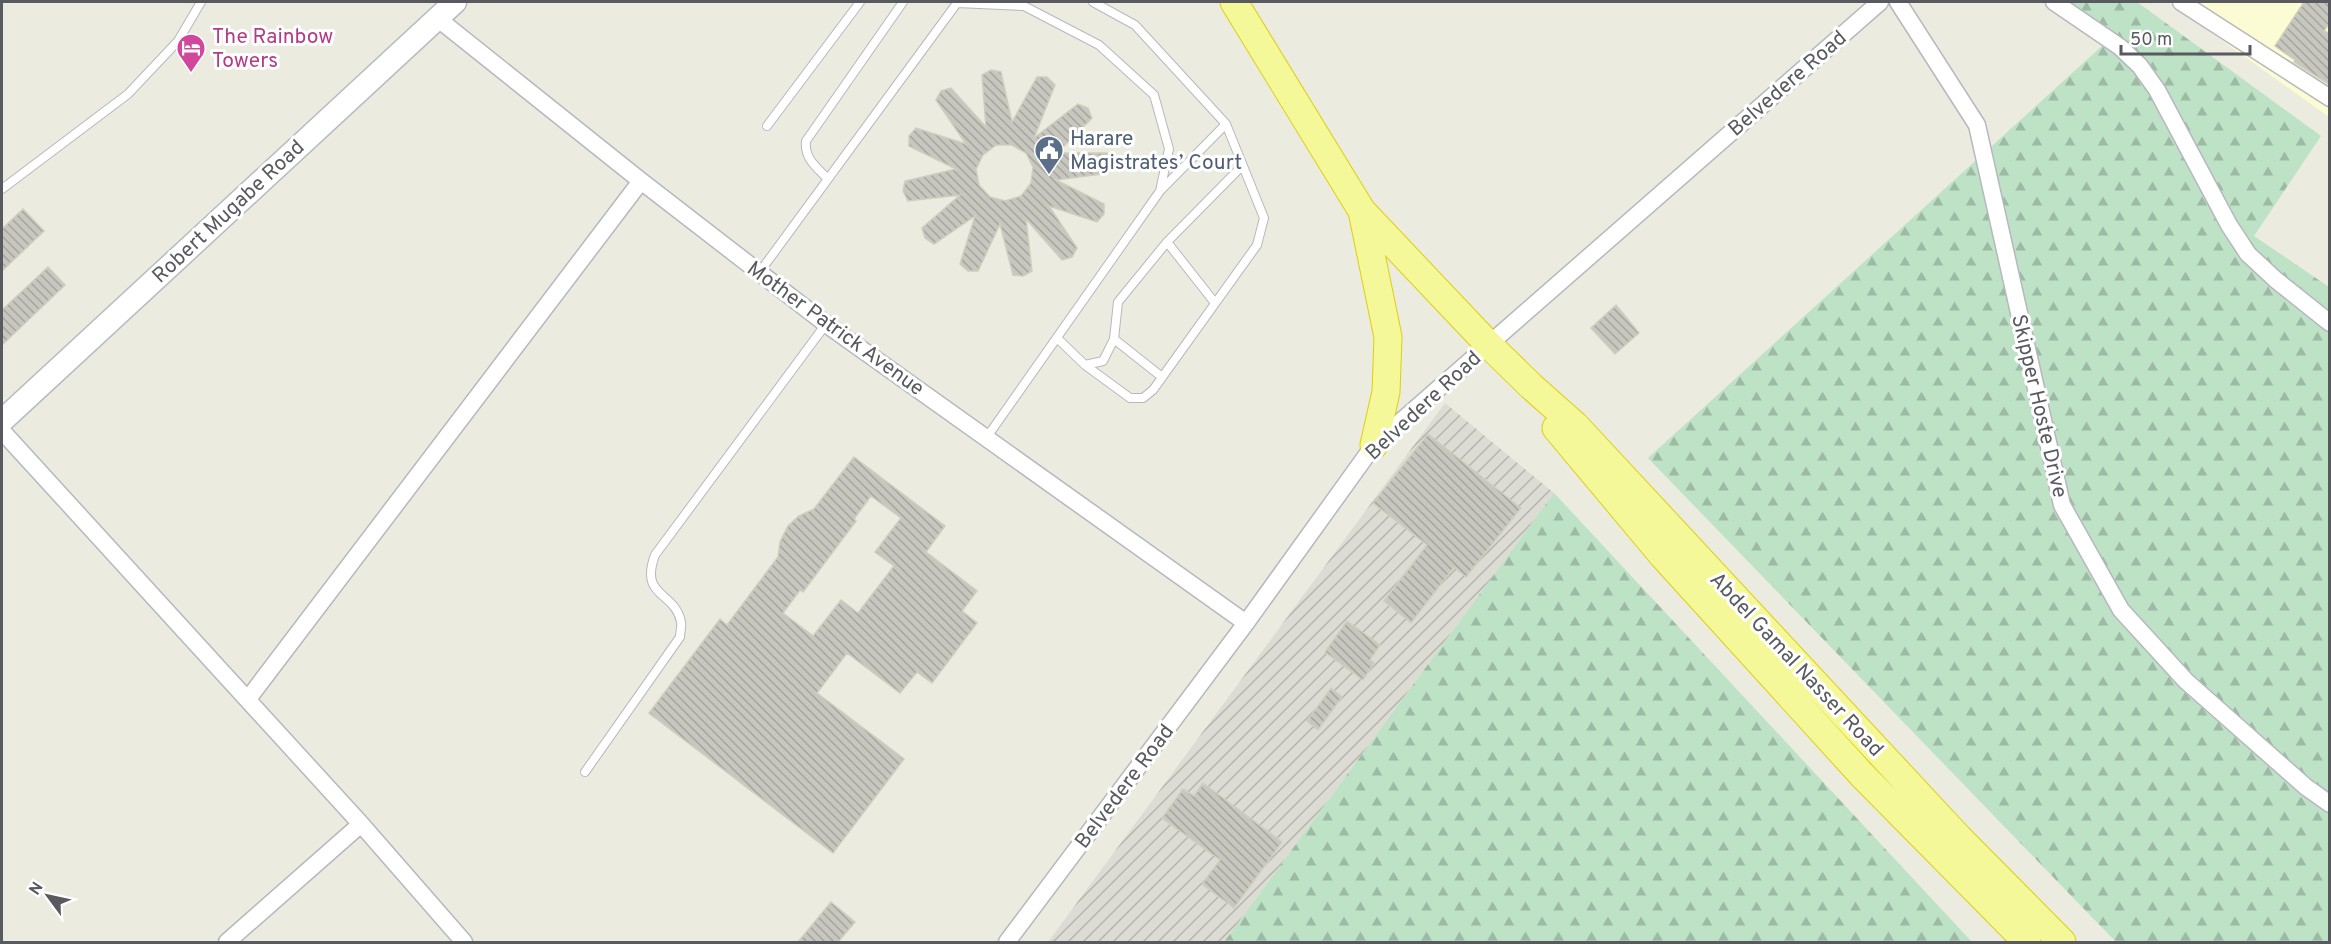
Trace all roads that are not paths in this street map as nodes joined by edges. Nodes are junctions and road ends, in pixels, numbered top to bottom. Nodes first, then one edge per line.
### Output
1 (201, 2) edge
2 (455, 2) edge
3 (860, 2) edge
4 (903, 2) edge
5 (958, 2) edge
6 (1093, 2) edge
7 (1234, 2) edge
8 (1880, 2) edge
9 (1898, 2) edge
10 (2054, 2) edge
11 (2181, 2) edge
12 (437, 18) junction
13 (2330, 98) edge
14 (1226, 124) junction
15 (767, 126) dead end
16 (1242, 166) junction
17 (827, 178) junction
18 (641, 181) junction
19 (2, 189) edge
20 (1160, 191) junction
21 (1362, 211) junction
22 (1167, 242) junction
23 (759, 273) junction
24 (1215, 303) junction
25 (2330, 323) edge
26 (826, 324) junction
27 (1058, 339) junction
28 (1114, 339) junction
29 (1488, 344) junction
30 (1085, 364) junction
31 (1162, 377) junction
32 (1531, 386) junction
33 (2, 421) edge
34 (2, 431) edge
35 (987, 437) junction
36 (1374, 445) junction
37 (1246, 623) junction
38 (248, 699) junction
39 (585, 772) dead end
40 (2330, 804) edge
41 (362, 824) junction
42 (227, 942) edge
43 (464, 942) edge
44 (1007, 942) edge
45 (2027, 942) edge
46 (2062, 942) edge

1 - 19 lane
2 - 12 main road, Robert Mugabe Road
3 - 15 lane
4 - 17 lane
5 - 17 lane
5 - 20 lane
6 - 14 lane
7 - 21 highway, Abdel Gamal Nasser Road
8 - 29 street, Belvedere Road
9 - 40 street, Skipper Hoste Drive
10 - 25 street
11 - 13 street
12 - 18 street, Mother Patrick Avenue
12 - 33 main road, Robert Mugabe Road
14 - 16 lane
14 - 20 lane
16 - 22 lane
16 - 24 lane
17 - 23 lane
18 - 23 street, Mother Patrick Avenue
18 - 38 street
20 - 27 lane
21 - 29 highway, Abdel Gamal Nasser Road
21 - 36 highway
22 - 24 lane
22 - 28 lane
23 - 26 street, Mother Patrick Avenue
24 - 31 lane
26 - 35 street, Mother Patrick Avenue
26 - 39 lane
27 - 30 lane
27 - 35 lane
28 - 30 lane
28 - 31 lane
29 - 32 highway, Abdel Gamal Nasser Road
29 - 36 street, Belvedere Road
30 - 31 lane
32 - 45 highway, Abdel Gamal Nasser Road
32 - 46 highway, Abdel Gamal Nasser Road
34 - 38 street
35 - 37 street, Mother Patrick Avenue
36 - 37 street, Belvedere Road
37 - 44 street, Belvedere Road
38 - 41 street
41 - 42 street
41 - 43 street

